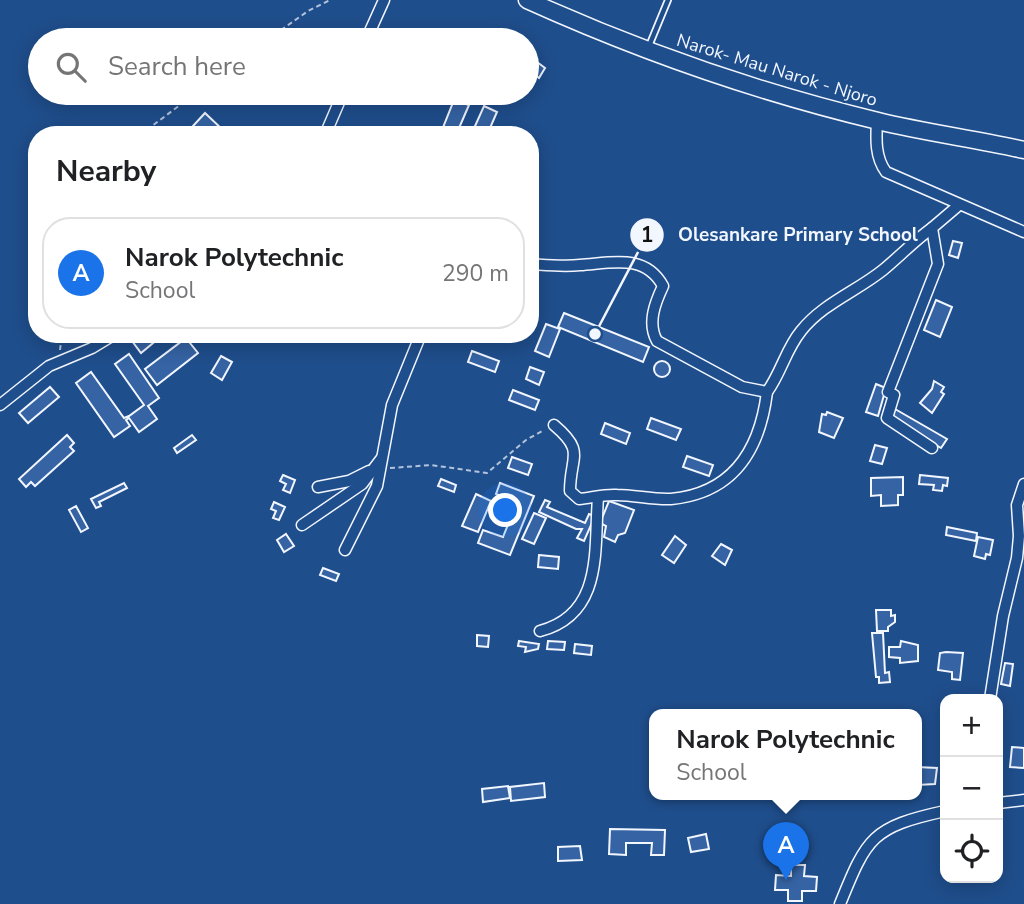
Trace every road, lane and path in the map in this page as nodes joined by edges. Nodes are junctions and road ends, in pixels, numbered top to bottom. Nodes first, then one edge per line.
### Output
1 (330, 0) edge
2 (384, 0) edge
3 (527, 0) edge
4 (668, 0) edge
5 (284, 28) edge
6 (371, 28) edge
7 (647, 50) junction
8 (180, 105) edge
9 (338, 105) edge
10 (877, 121) junction
11 (152, 126) edge
12 (329, 126) edge
13 (1024, 150) edge
14 (959, 205) junction
15 (932, 228) junction
16 (1024, 232) edge
17 (539, 264) edge
18 (61, 343) edge
19 (100, 343) edge
20 (417, 343) edge
21 (60, 361) junction
22 (767, 392) junction
23 (0, 405) edge
24 (554, 425) joint
25 (932, 448) dead end
26 (376, 471) junction
27 (1024, 484) edge
28 (318, 487) dead end
29 (598, 497) junction
30 (302, 524) dead end
31 (345, 550) dead end
32 (540, 631) dead end
33 (991, 694) edge
34 (1024, 800) edge
35 (1003, 802) edge
36 (940, 812) edge
37 (840, 904) edge

1 - 5 path
2 - 6 street
3 - 7 highway, Narok- Mau Narok - Njoro
4 - 7 lane
7 - 10 highway, Narok- Mau Narok - Njoro
8 - 11 path
9 - 12 street
10 - 13 highway, Narok- Mau Narok - Njoro
10 - 14 street
14 - 15 street
14 - 16 street
15 - 22 street
15 - 25 street
17 - 22 street
18 - 21 path
19 - 21 street
20 - 26 street
21 - 23 street
22 - 29 street
24 - 26 path
24 - 29 street
26 - 28 street
26 - 30 street
26 - 31 street
27 - 33 street
29 - 32 street
34 - 35 street
36 - 37 street

